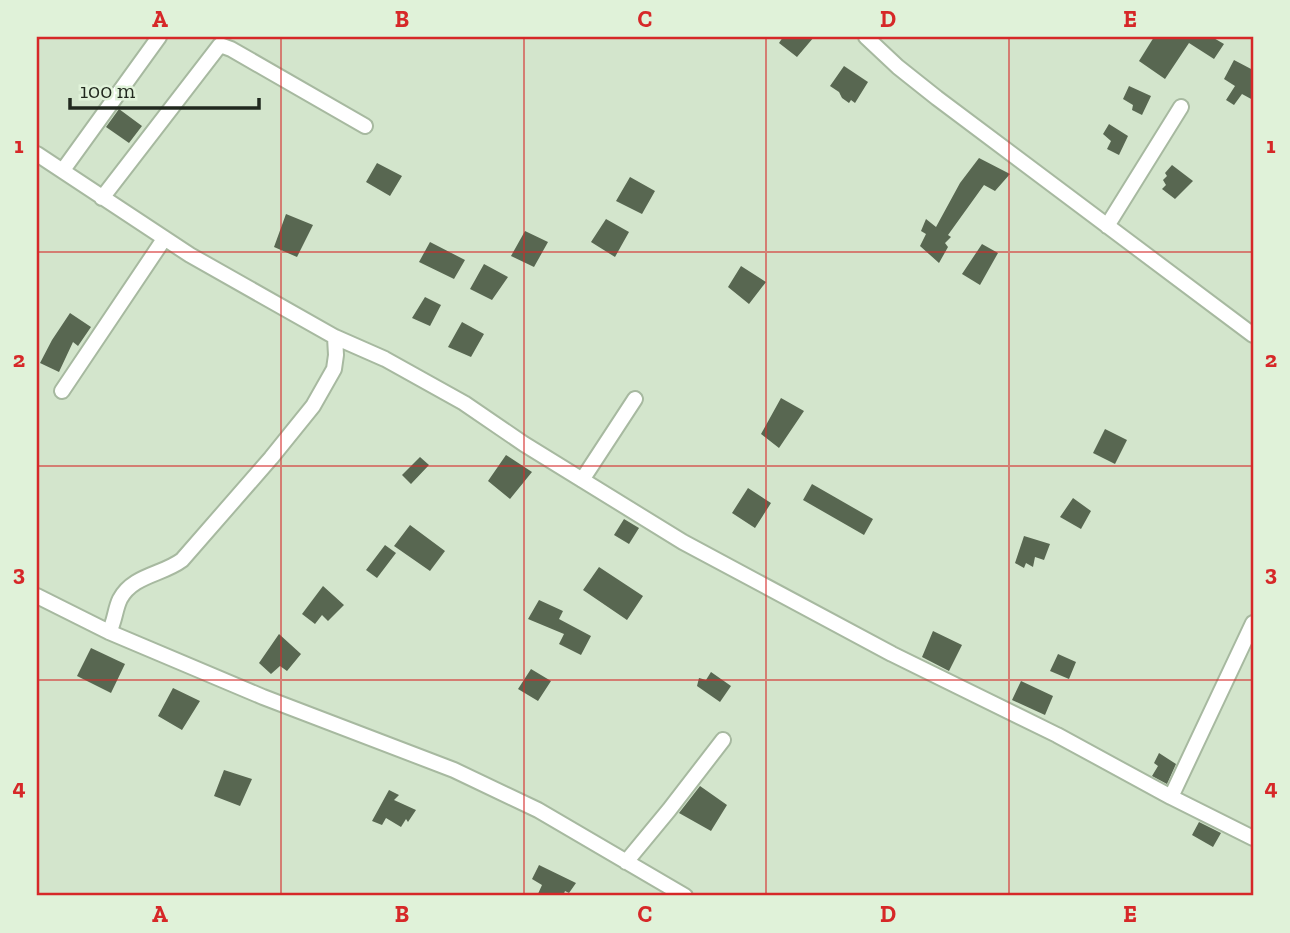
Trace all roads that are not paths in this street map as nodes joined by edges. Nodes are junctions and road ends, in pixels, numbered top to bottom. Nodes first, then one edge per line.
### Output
1 (159, 37) edge
2 (228, 37) edge
3 (866, 37) edge
4 (299, 78) dead end
5 (1181, 107) dead end
6 (365, 126) dead end
7 (37, 154) edge
8 (63, 170) junction
9 (102, 198) junction
10 (1107, 226) junction
11 (164, 239) junction
12 (1253, 335) edge
13 (335, 337) junction
14 (62, 391) dead end
15 (635, 399) dead end
16 (582, 480) junction
17 (37, 596) edge
18 (1253, 623) edge
19 (109, 632) junction
20 (723, 740) dead end
21 (1171, 797) junction
22 (1253, 838) edge
23 (626, 862) junction
24 (685, 896) edge

1 - 8 street
2 - 4 street
3 - 10 street
5 - 10 street
6 - 9 street
7 - 8 street
8 - 9 street
9 - 11 street
10 - 12 street
11 - 13 street
11 - 14 street
13 - 16 street
13 - 19 street
15 - 16 street
16 - 21 street
17 - 19 street
18 - 21 street
19 - 23 street
20 - 23 street
21 - 22 street
23 - 24 street

